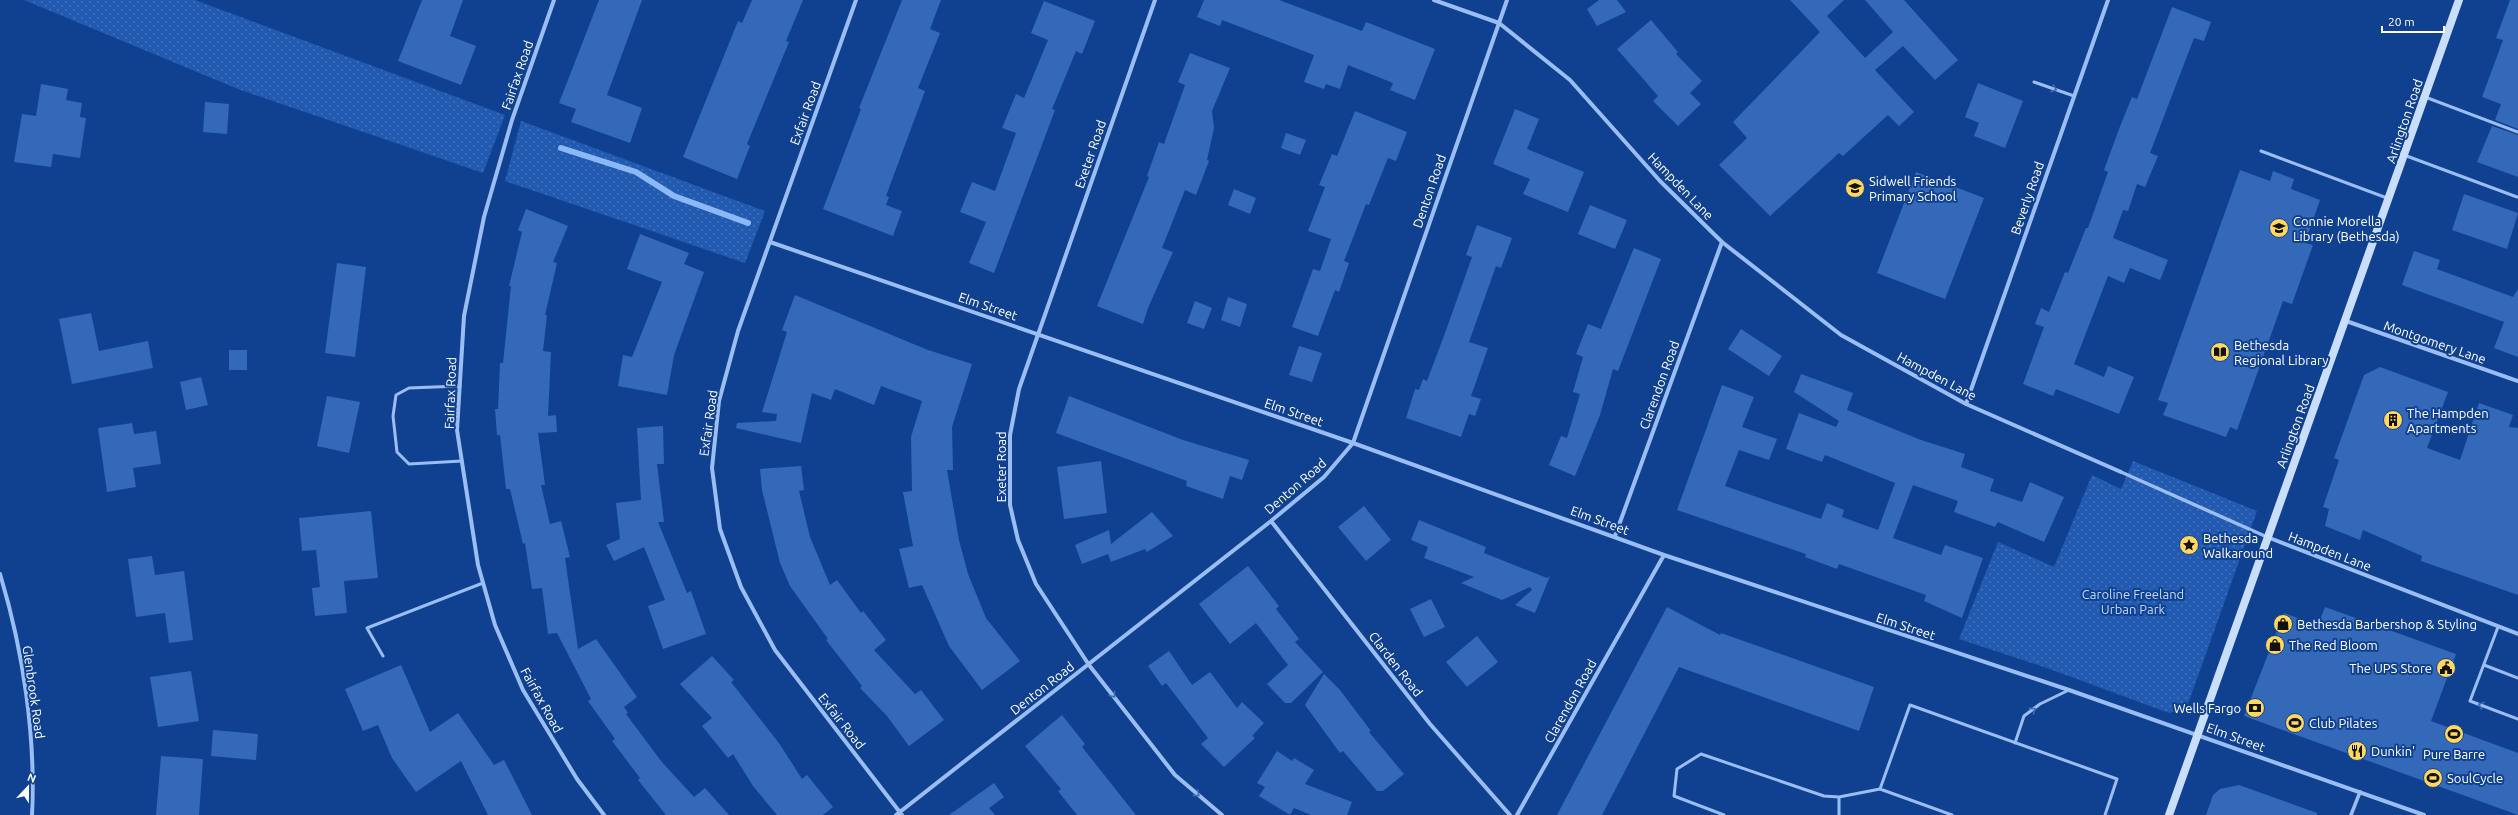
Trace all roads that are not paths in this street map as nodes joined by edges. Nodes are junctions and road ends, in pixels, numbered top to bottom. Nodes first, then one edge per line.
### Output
1 (554, 0) edge
2 (856, 0) edge
3 (1155, 0) edge
4 (1434, 0) edge
5 (1507, 0) edge
6 (2108, 0) edge
7 (2459, 0) edge
8 (1499, 23) junction
9 (2034, 82) dead end
10 (2074, 96) junction
11 (2425, 97) junction
12 (2518, 132) edge
13 (2261, 151) dead end
14 (2404, 155) junction
15 (2517, 197) dead end
16 (2389, 199) junction
17 (770, 242) junction
18 (1722, 242) junction
19 (2346, 321) junction
20 (1037, 334) junction
21 (2518, 381) edge
22 (460, 386) junction
23 (1966, 404) junction
24 (1353, 443) junction
25 (462, 461) junction
26 (2121, 472) joint
27 (1271, 521) junction
28 (1615, 536) junction
29 (2267, 537) junction
30 (1664, 555) junction
31 (0, 574) edge
32 (483, 583) junction
33 (2498, 627) junction
34 (2518, 634) edge
35 (384, 656) dead end
36 (1088, 665) junction
37 (2484, 665) junction
38 (2518, 678) edge
39 (2069, 690) junction
40 (2518, 719) edge
41 (2198, 734) junction
42 (2015, 743) junction
43 (1880, 789) junction
44 (2360, 792) junction
45 (1839, 797) junction
46 (899, 814) edge
47 (32, 815) edge
48 (604, 815) edge
49 (1222, 815) edge
50 (1510, 815) edge
51 (1517, 815) edge
52 (1724, 815) edge
53 (1839, 815) edge
54 (1952, 815) edge
55 (2105, 815) edge
56 (2169, 815) edge
57 (2351, 815) edge
58 (2424, 815) edge

1 - 22 street, Fairfax Road
2 - 17 street, Exfair Road
3 - 20 street, Exeter Road
4 - 8 street, Hampden Lane
5 - 8 street, Denton Road
6 - 10 street, Beverly Road
7 - 11 main road, Arlington Road
8 - 18 street, Hampden Lane
8 - 24 street, Denton Road
9 -> 10 lane
10 - 23 street, Beverly Road
11 - 12 lane
11 - 14 main road, Arlington Road
13 - 16 lane
14 - 15 lane
14 - 16 main road, Arlington Road
16 - 19 main road, Arlington Road
17 - 20 street, Elm Street
17 - 46 street, Exfair Road
18 - 23 street, Hampden Lane
18 - 28 street, Clarendon Road
19 - 21 street, Montgomery Lane
19 - 29 main road, Arlington Road
20 - 24 street, Elm Street
20 - 36 street, Exeter Road
22 - 25 street, Fairfax Road
22 - 25 lane
23 - 26 street, Hampden Lane
24 - 27 street, Denton Road
24 - 28 street, Elm Street
25 - 32 street, Fairfax Road
26 - 29 street, Hampden Lane
27 - 36 street, Denton Road
27 - 50 street, Clarden Road
28 - 30 street, Elm Street
29 - 33 street, Hampden Lane
29 - 41 main road, Arlington Road
30 - 39 street, Elm Street
30 - 51 street, Clarendon Road
31 - 47 street, Glenbrook Road
32 - 35 lane
32 - 48 street, Fairfax Road
33 - 34 street, Hampden Lane
33 - 37 lane
36 - 46 street, Denton Road
36 -> 49 street, Exeter Road
37 - 38 lane
40 -> 37 lane
39 - 41 street, Elm Street
42 -> 39 lane
41 - 44 street, Elm Street
41 - 56 main road, Arlington Road
42 - 43 lane
42 - 55 lane
43 - 45 lane
43 - 54 lane
44 - 57 street
44 - 58 street, Elm Street
45 - 52 lane
45 - 53 lane

